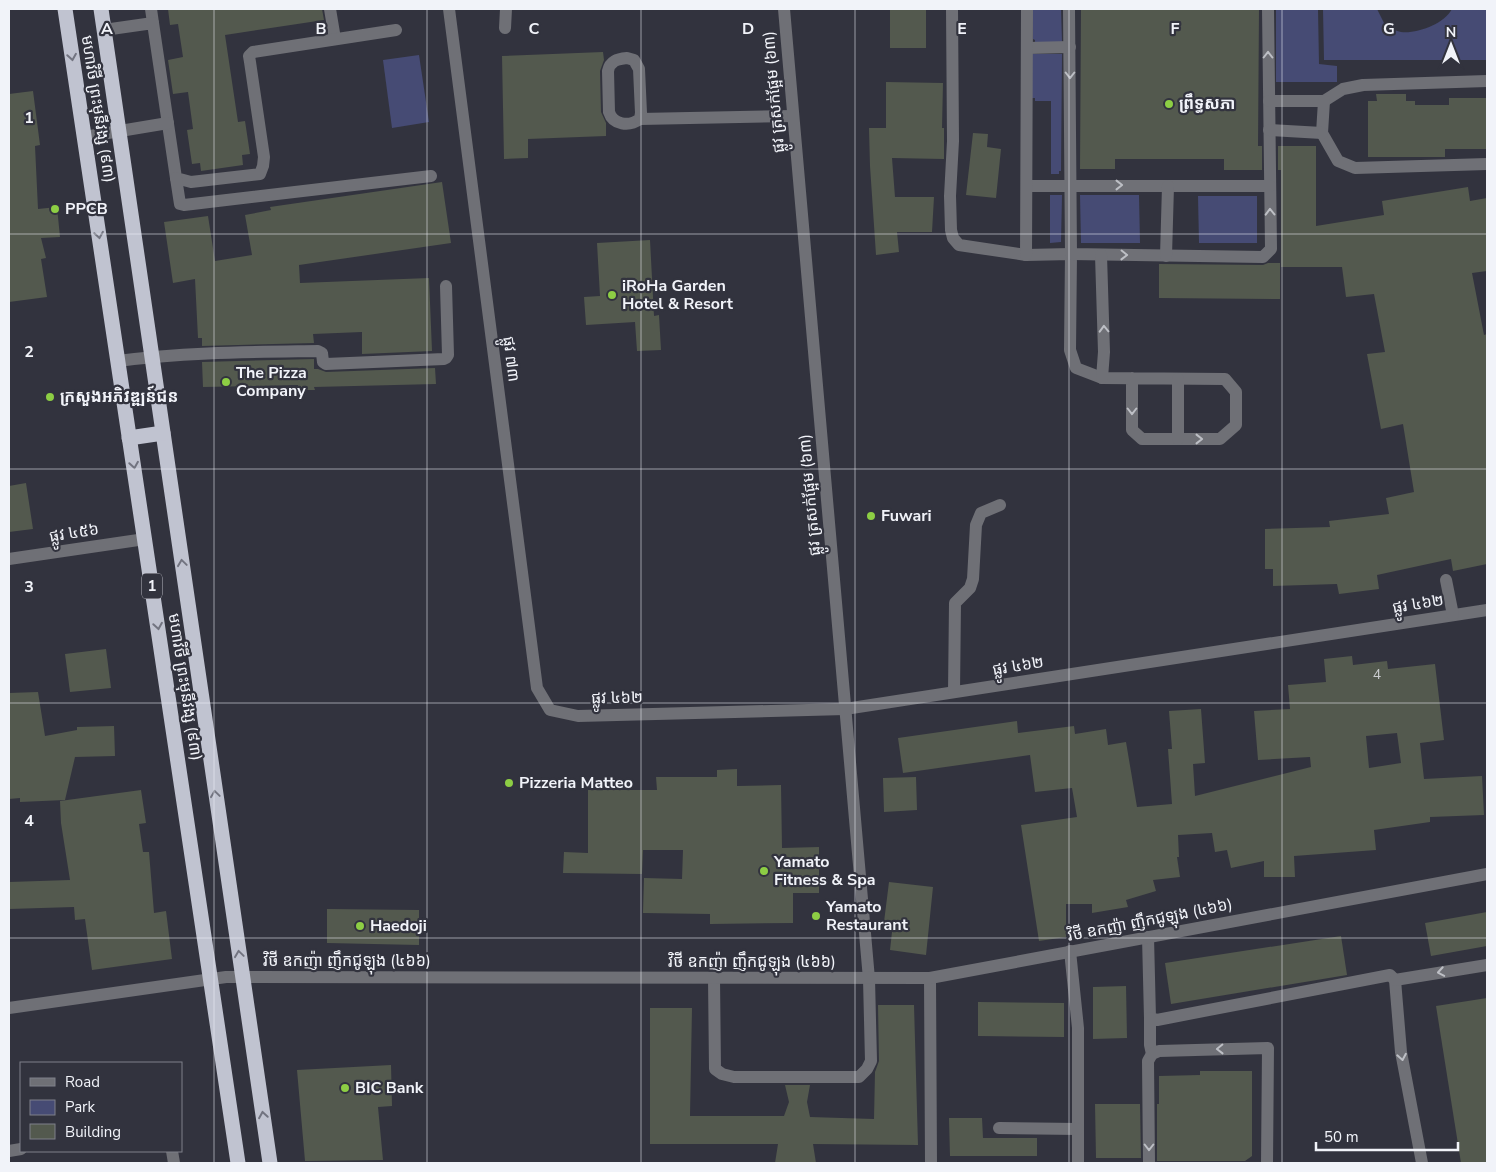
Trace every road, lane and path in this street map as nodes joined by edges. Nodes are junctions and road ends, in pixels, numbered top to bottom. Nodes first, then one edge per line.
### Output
1 (65, 9) edge
2 (101, 9) edge
3 (151, 9) edge
4 (330, 9) edge
5 (449, 9) edge
6 (506, 9) edge
7 (784, 9) edge
8 (952, 9) edge
9 (1027, 9) edge
10 (1069, 9) edge
11 (1268, 9) edge
12 (153, 23) junction
13 (505, 28) dead end
14 (104, 30) junction
15 (396, 30) dead end
16 (335, 39) junction
17 (1070, 47) junction
18 (1027, 48) junction
19 (1487, 81) edge
20 (1269, 101) junction
21 (1324, 101) junction
22 (793, 116) junction
23 (640, 119) junction
24 (168, 123) junction
25 (1269, 130) junction
26 (119, 131) junction
27 (1322, 133) junction
28 (84, 137) junction
29 (1487, 164) edge
30 (431, 176) dead end
31 (176, 178) junction
32 (1070, 185) junction
33 (1027, 186) junction
34 (1168, 186) junction
35 (1270, 186) junction
36 (1071, 254) junction
37 (1026, 255) junction
38 (1101, 255) junction
39 (1166, 256) junction
40 (446, 286) dead end
41 (152, 356) junction
42 (118, 361) junction
43 (1102, 378) junction
44 (1132, 378) junction
45 (1178, 379) junction
46 (163, 433) junction
47 (129, 438) junction
48 (1178, 439) junction
49 (1000, 505) dead end
50 (145, 539) junction
51 (9, 559) edge
52 (1446, 580) dead end
53 (1487, 610) edge
54 (1453, 615) junction
55 (954, 692) junction
56 (845, 709) junction
57 (550, 710) joint
58 (1487, 874) edge
59 (1148, 937) junction
60 (1070, 951) junction
61 (1487, 965) edge
62 (242, 977) junction
63 (714, 978) junction
64 (868, 978) junction
65 (930, 978) junction
66 (211, 979) junction
67 (1395, 980) junction
68 (9, 1008) edge
69 (1150, 1018) junction
70 (1152, 1054) junction
71 (999, 1128) dead end
72 (1078, 1129) junction
73 (238, 1163) edge
74 (269, 1163) edge
75 (930, 1163) edge
76 (1078, 1163) edge
77 (1149, 1163) edge
78 (1267, 1163) edge
79 (1422, 1163) edge

1 -> 28 highway, មហាវិថី ព្រះមុនីវង្ស (៩៣) / 1
2 - 14 highway, មហាវិថី ព្រះមុនីវង្ស (៩៣) / 1
3 - 12 street
4 - 16 street
5 - 57 street, ផ្លូវ ៧៣
6 - 13 street
7 - 22 street, ផ្លូវ ត្រសក់ផ្អែម (៦៣)
8 - 37 street
9 - 18 street
10 - 17 street
20 -> 11 street
12 - 14 street
12 - 24 street
14 - 26 highway, មហាវិថី ព្រះមុនីវង្ស (៩៣) / 1
15 - 16 street
16 - 31 street
17 - 18 street
17 -> 32 street
18 - 33 street
19 - 21 street
20 - 21 street
20 - 25 street
21 - 27 street
22 - 23 street
22 - 56 street, ផ្លូវ ត្រសក់ផ្អែម (៦៣)
23 - 23 street
24 - 26 street
24 - 31 street
25 - 27 street
25 - 35 street
26 - 28 street
26 - 41 highway, មហាវិថី ព្រះមុនីវង្ស (៩៣) / 1
27 - 29 street
28 -> 42 highway, មហាវិថី ព្រះមុនីវង្ស (៩៣) / 1
30 - 31 street
32 - 33 street
32 -> 34 street
32 - 36 street
33 - 37 street
34 - 35 street
34 - 39 street
39 -> 35 street
36 - 37 street
36 - 38 street
36 - 43 street
38 -> 39 street
43 -> 38 street
40 - 41 street
41 - 42 street
41 - 46 highway, មហាវិថី ព្រះមុនីវង្ស (៩៣) / 1
42 - 47 highway, មហាវិថី ព្រះមុនីវង្ស (៩៣) / 1
43 - 44 street
44 - 45 street
44 -> 48 street
45 - 48 street
48 -> 45 street
46 - 47 highway
62 -> 46 highway, មហាវិថី ព្រះមុនីវង្ស (៩៣) / 1
47 -> 50 highway, មហាវិថី ព្រះមុនីវង្ស (៩៣) / 1
49 - 55 street
50 - 51 street, ផ្លូវ ៤៥៦
50 -> 66 highway, មហាវិថី ព្រះមុនីវង្ស (៩៣) / 1
52 - 54 street
53 - 54 street, ផ្លូវ ៤៦២
54 - 55 street, ផ្លូវ ៤៦២
55 - 56 street, ផ្លូវ ៤៦២
56 - 57 street, ផ្លូវ ៤៦២
56 - 64 street, ផ្លូវ ត្រសក់ផ្អែម (៦៣)
58 - 59 street, វិថី ឧកញ៉ា ញឹកជូឡុង (៤៦៦)
59 - 60 street, វិថី ឧកញ៉ា ញឹកជូឡុង (៤៦៦)
59 - 69 street
60 - 65 street, វិថី ឧកញ៉ា ញឹកជូឡុង (៤៦៦)
60 - 72 street
61 -> 67 street
62 - 63 street, វិថី ឧកញ៉ា ញឹកជូឡុង (៤៦៦)
62 - 66 street, វិថី ឧកញ៉ា ញឹកជូឡុង (៤៦៦)
74 -> 62 highway, មហាវិថី ព្រះមុនីវង្ស (៩៣) / 1
63 - 64 street, វិថី ឧកញ៉ា ញឹកជូឡុង (៤៦៦)
63 - 64 street, ផ្លូវ ត្រសក់ផ្អែម (៦៣)
64 - 65 street, វិថី ឧកញ៉ា ញឹកជូឡុង (៤៦៦)
65 - 75 street
66 - 68 street, វិថី ឧកញ៉ា ញឹកជូឡុង (៤៦៦)
66 - 73 highway, មហាវិថី ព្រះមុនីវង្ស (៩៣) / 1
67 - 69 street
67 -> 79 street
69 - 70 street
70 -> 77 street
78 -> 70 street
71 - 72 street
72 - 76 street

